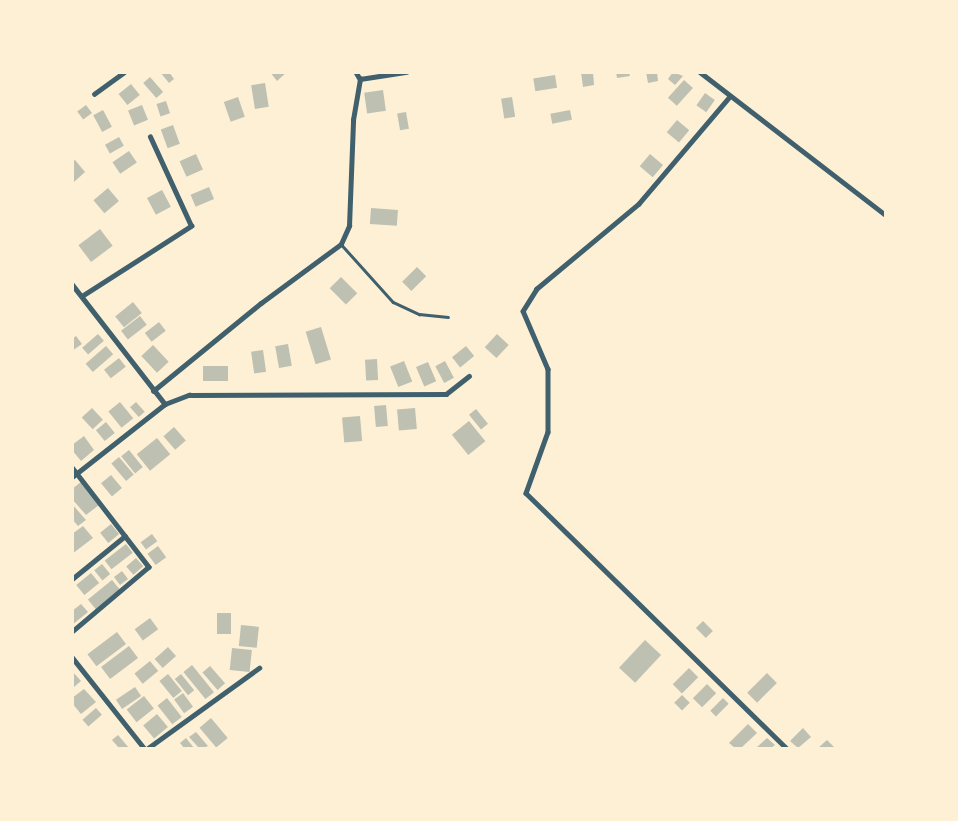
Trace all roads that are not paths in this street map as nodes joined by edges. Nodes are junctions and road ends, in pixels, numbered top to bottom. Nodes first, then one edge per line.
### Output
1 (124, 72) edge
2 (356, 72) edge
3 (406, 72) edge
4 (700, 72) edge
5 (360, 79) junction
6 (94, 94) dead end
7 (729, 98) junction
8 (150, 138) dead end
9 (886, 216) edge
10 (341, 244) junction
11 (72, 284) edge
12 (82, 296) junction
13 (448, 317) dead end
14 (469, 376) dead end
15 (153, 391) junction
16 (165, 404) junction
17 (72, 467) edge
18 (77, 473) junction
19 (72, 477) edge
20 (125, 536) junction
21 (72, 579) edge
22 (72, 632) edge
23 (72, 657) edge
24 (259, 668) dead end
25 (144, 748) edge
26 (148, 748) edge
27 (786, 748) edge

1 - 6 street
2 - 5 street
3 - 5 street
4 - 7 street
5 - 10 street
7 - 9 street
7 - 27 street
8 - 12 street
10 - 13 lane
10 - 15 street
11 - 12 street
12 - 15 street
14 - 16 street
15 - 16 street
16 - 18 street
17 - 18 street
18 - 19 street
18 - 20 street
20 - 21 street
20 - 22 street
23 - 25 street
24 - 26 street

